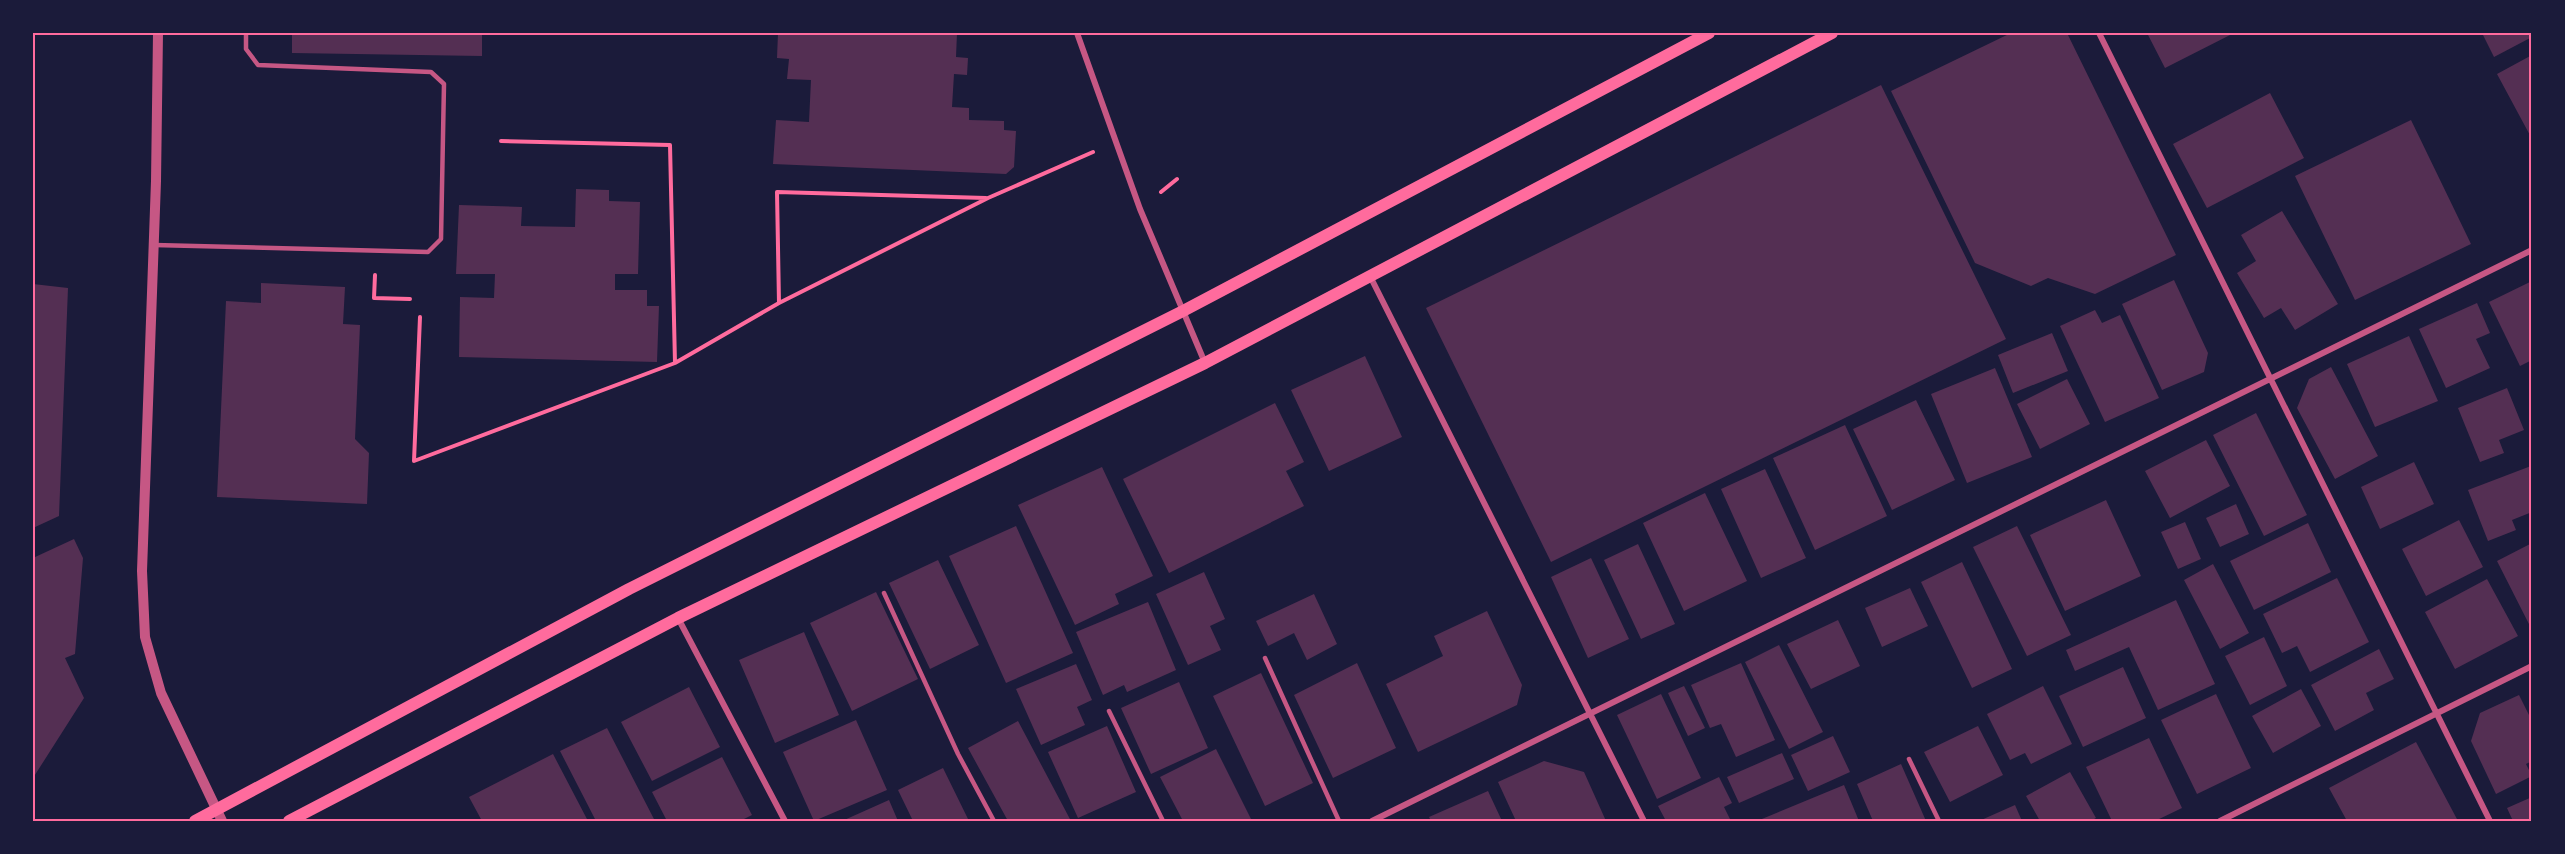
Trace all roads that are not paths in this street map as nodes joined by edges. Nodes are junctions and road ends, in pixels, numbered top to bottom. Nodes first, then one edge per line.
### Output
1 (158, 33) edge
2 (246, 33) edge
3 (1077, 33) edge
4 (1709, 33) edge
5 (1832, 33) edge
6 (2099, 33) edge
7 (153, 245) junction
8 (2532, 250) edge
9 (1369, 276) junction
10 (1183, 311) junction
11 (1205, 363) junction
12 (2271, 379) junction
13 (884, 593) dead end
14 (678, 618) junction
15 (1265, 658) dead end
16 (2532, 666) edge
17 (1109, 711) dead end
18 (1591, 713) junction
19 (2436, 713) junction
20 (1909, 759) dead end
21 (220, 816) edge
22 (195, 821) edge
23 (289, 821) edge
24 (785, 821) edge
25 (994, 821) edge
26 (1164, 821) edge
27 (1339, 821) edge
28 (1372, 821) edge
29 (1644, 821) edge
30 (1939, 821) edge
31 (2220, 821) edge
32 (2490, 821) edge

1 - 7 street
2 - 7 lane
3 - 10 street
4 - 10 main road
5 - 9 main road
6 - 12 street
7 - 21 street
8 - 12 street
9 - 11 main road
9 - 18 street
10 - 11 street
10 - 21 main road
11 - 14 main road
12 - 18 street
12 - 19 street
13 - 25 lane
14 - 23 main road
14 - 24 street
15 - 27 lane
16 - 19 street
17 - 26 lane
18 - 28 street
18 - 29 street
19 - 31 street
19 - 32 street
20 - 30 lane
21 - 22 main road

